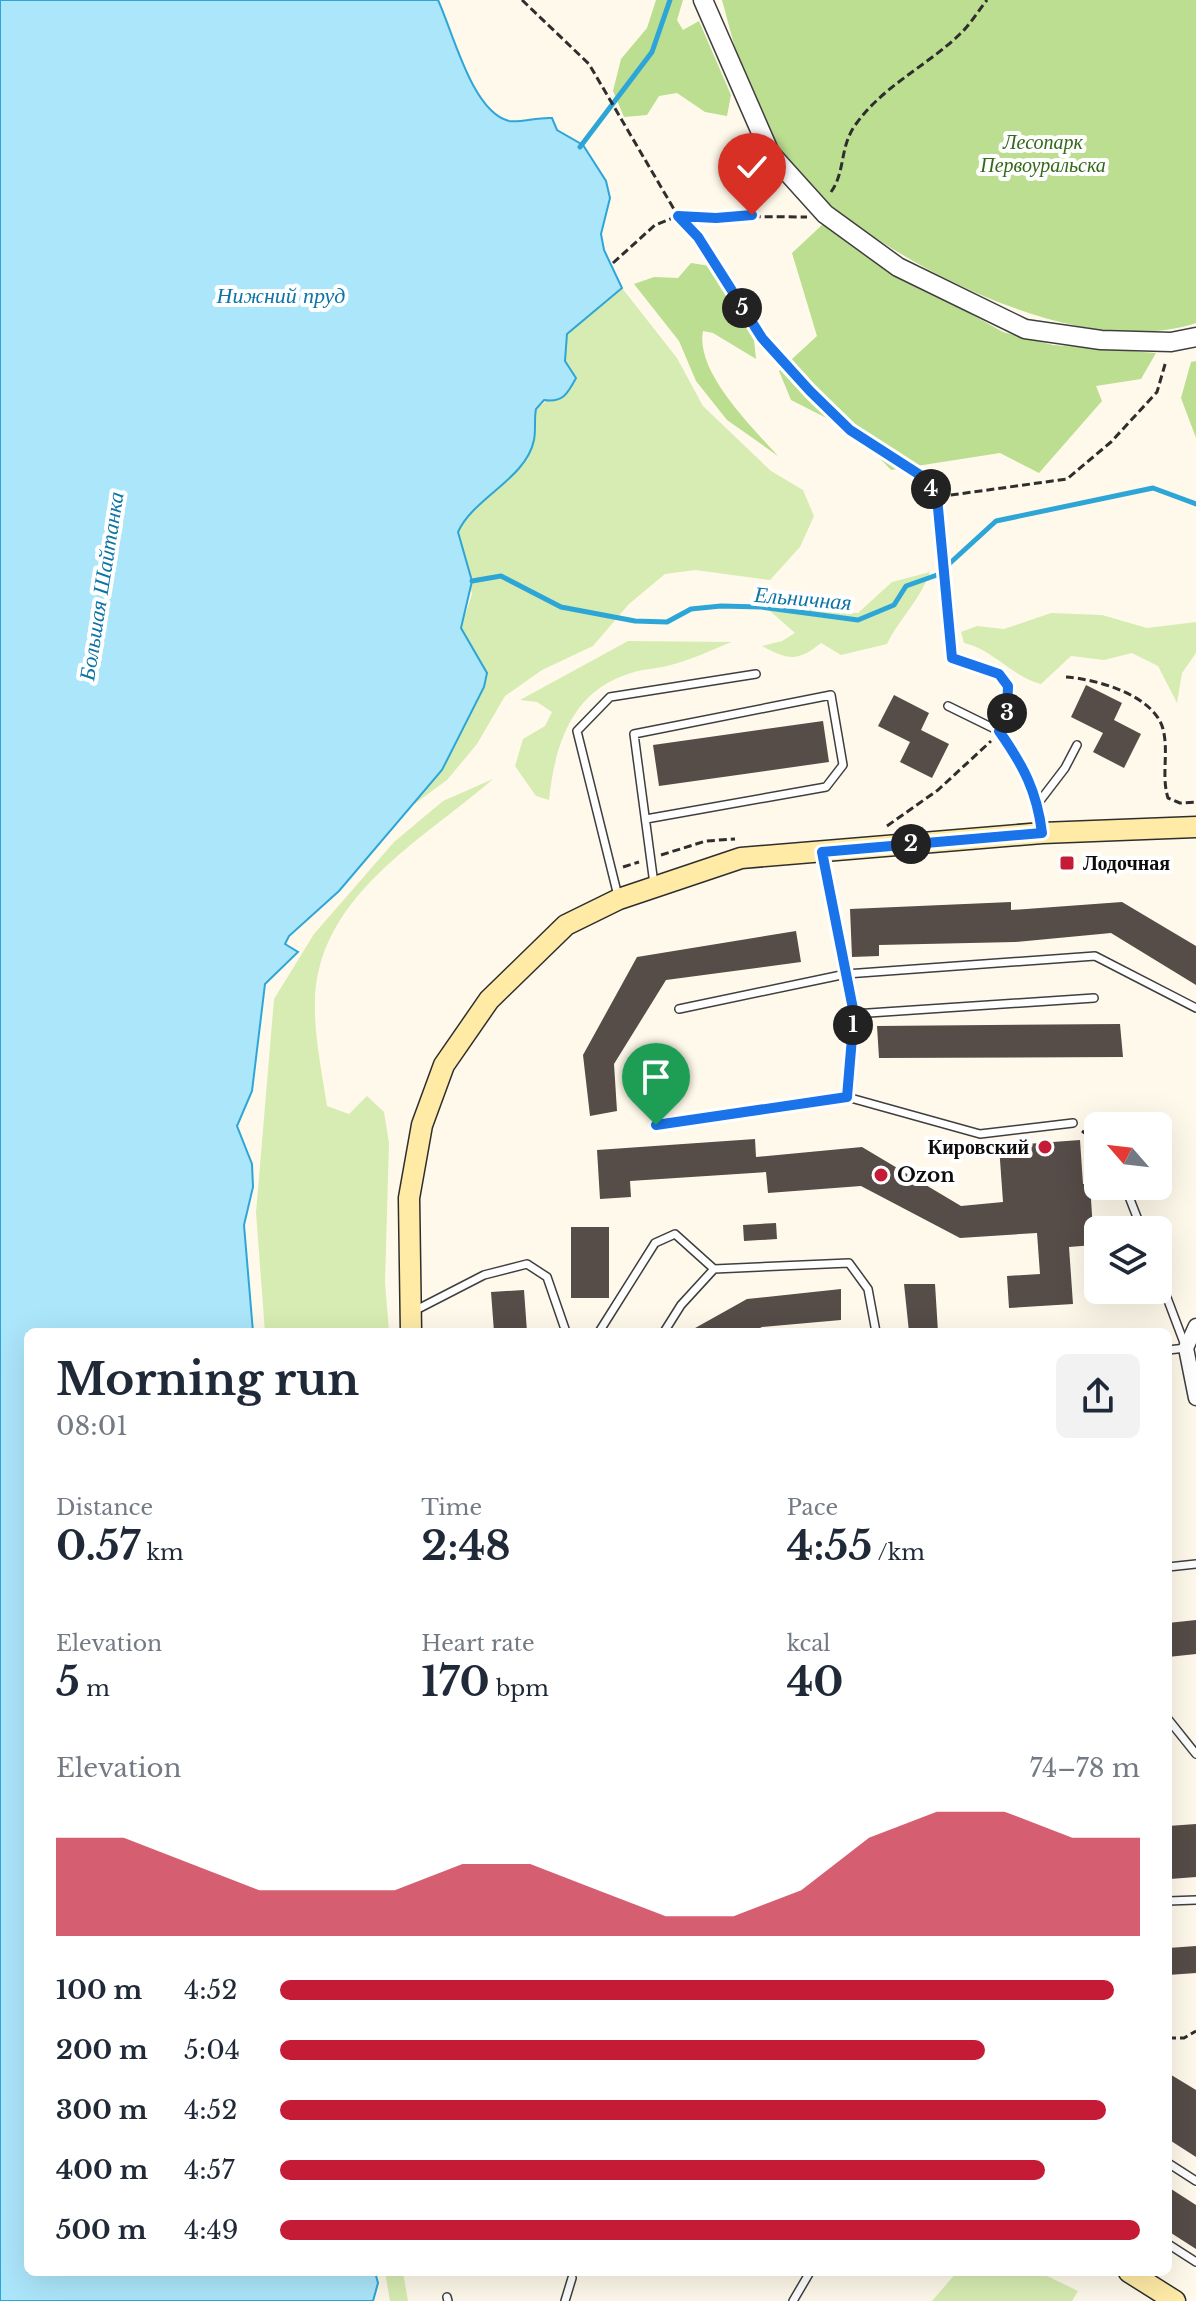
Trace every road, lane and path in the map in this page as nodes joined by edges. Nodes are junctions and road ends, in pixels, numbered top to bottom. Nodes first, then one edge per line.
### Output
1 (522, 0) edge
2 (703, 0) edge
3 (987, 0) edge
4 (818, 206) junction
5 (678, 216) junction
6 (613, 263) dead end
7 (1196, 337) edge
8 (1171, 342) junction
9 (937, 497) junction
10 (756, 674) dead end
11 (1066, 677) dead end
12 (948, 706) dead end
13 (999, 731) junction
14 (1077, 745) dead end
15 (1039, 802) junction
16 (1196, 802) edge
17 (646, 819) junction
18 (887, 826) dead end
19 (1196, 827) edge
20 (1042, 833) junction
21 (822, 852) junction
22 (654, 886) junction
23 (619, 899) junction
24 (846, 974) junction
25 (1094, 998) dead end
26 (1196, 1008) edge
27 (679, 1009) dead end
28 (854, 1014) junction
29 (847, 1097) junction
30 (1073, 1123) joint
31 (656, 1125) dead end
32 (1084, 1132) edge
33 (714, 1269) junction
34 (1169, 1304) edge
35 (411, 1322) edge
36 (1196, 1326) edge
37 (565, 1328) edge
38 (602, 1328) edge
39 (667, 1328) edge
40 (875, 1328) edge
41 (1186, 1348) junction
42 (1172, 1350) edge
43 (1196, 1398) edge
44 (1196, 1564) edge
45 (1172, 1567) edge
46 (1172, 1724) edge
47 (1196, 1754) edge
48 (1196, 1900) edge
49 (1172, 1901) edge
50 (1196, 2031) edge
51 (1172, 2038) edge
52 (1172, 2166) edge
53 (1196, 2181) edge
54 (1172, 2247) edge
55 (1196, 2262) edge
56 (808, 2276) edge
57 (1135, 2276) edge
58 (572, 2278) dead end
59 (565, 2301) edge
60 (793, 2301) edge
61 (1175, 2301) edge

1 - 5 path
2 - 4 street
3 - 4 path
4 - 5 path
4 - 8 street
5 - 6 path
5 - 9 path
7 - 8 street
8 - 9 path
9 - 13 path
10 - 23 lane
11 - 16 path
12 - 13 lane
13 - 15 lane
13 - 18 path
14 - 15 lane
15 - 20 lane
17 - 17 lane
17 - 22 lane
19 - 20 main road
20 - 21 main road
21 - 22 main road
21 - 24 lane
22 - 23 main road
23 - 35 main road
24 - 26 lane
24 - 27 lane
24 - 28 lane
25 - 28 lane
28 - 29 lane
29 - 30 lane
29 - 31 lane
30 - 32 path
33 - 38 lane
33 - 39 lane
33 - 40 lane
34 - 41 lane
35 - 37 lane
36 - 41 street
41 - 42 lane
41 - 43 street
44 - 45 lane
46 - 47 lane
48 - 49 lane
50 - 51 path
52 - 53 lane
54 - 55 lane
56 - 60 lane
57 - 61 main road
58 - 59 lane

